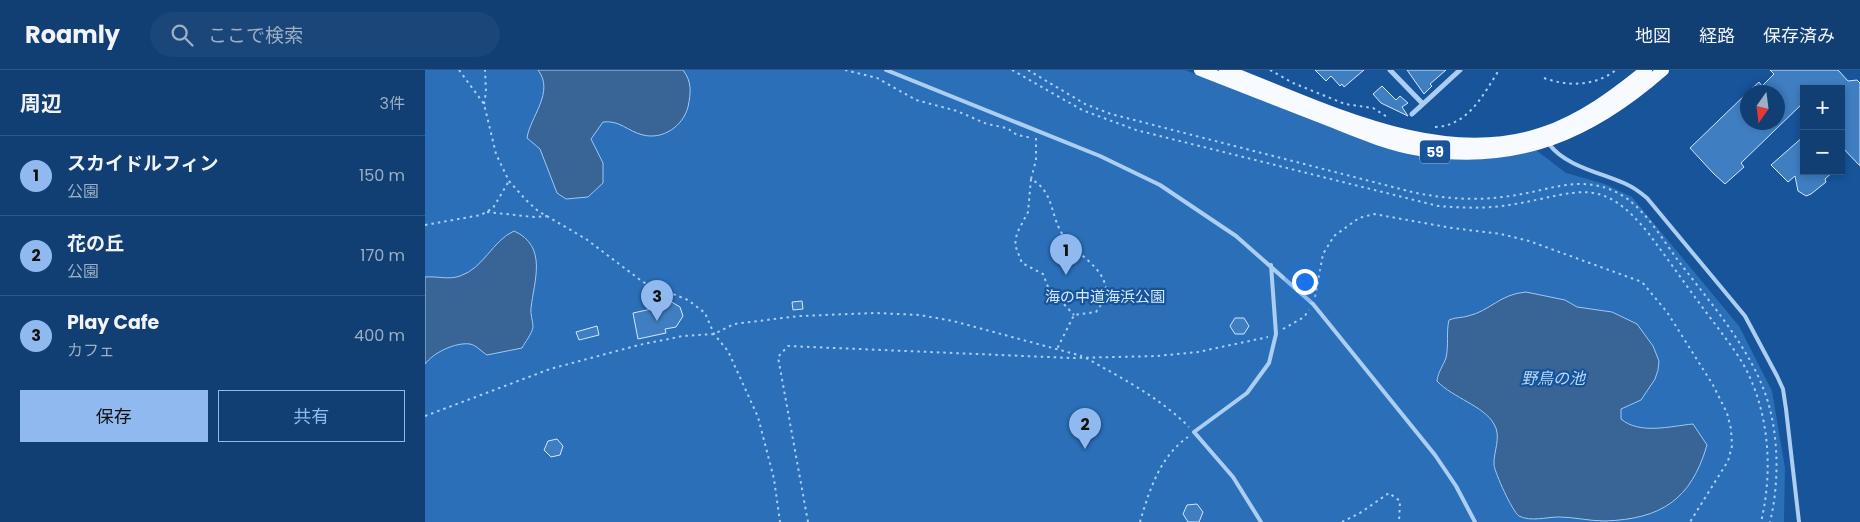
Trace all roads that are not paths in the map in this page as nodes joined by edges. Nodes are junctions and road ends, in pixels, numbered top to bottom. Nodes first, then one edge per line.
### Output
1 (885, 70) edge
2 (1199, 70) edge
3 (1225, 70) edge
4 (1390, 70) edge
5 (1460, 70) edge
6 (1646, 70) edge
7 (1663, 70) edge
8 (1423, 104) junction
9 (1412, 114) dead end
10 (1545, 138) junction
11 (1271, 265) junction
12 (1261, 522) edge
13 (1475, 522) edge
14 (1799, 522) edge

1 - 11 lane
2 - 10 main road, 59
3 - 10 main road, 59
4 - 8 street
5 - 8 street
6 - 10 main road, 59
7 - 10 main road, 59
8 - 9 street
10 - 14 lane
11 - 12 lane
11 - 13 lane

